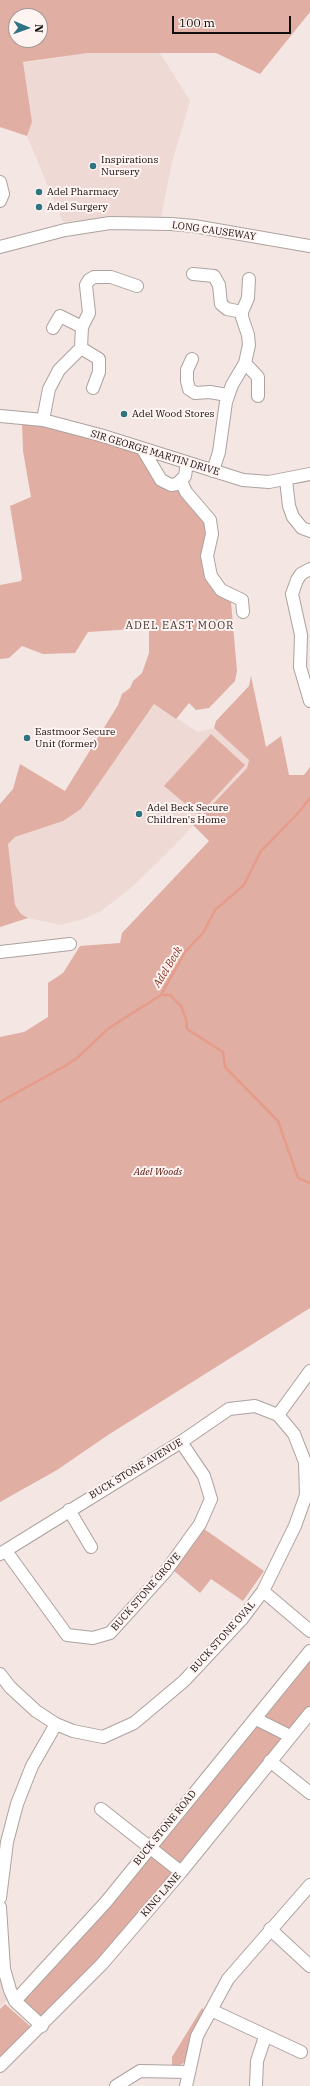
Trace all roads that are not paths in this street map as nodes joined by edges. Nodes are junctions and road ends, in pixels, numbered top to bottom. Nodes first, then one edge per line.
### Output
1 (0, 182) edge
2 (0, 201) edge
3 (310, 246) edge
4 (0, 247) edge
5 (193, 274) dead end
6 (249, 279) dead end
7 (137, 286) dead end
8 (242, 312) junction
9 (82, 327) junction
10 (53, 328) dead end
11 (81, 348) junction
12 (192, 359) dead end
13 (245, 363) junction
14 (93, 388) dead end
15 (228, 395) junction
16 (258, 396) dead end
17 (0, 416) edge
18 (43, 420) junction
19 (142, 448) junction
20 (188, 463) junction
21 (213, 471) junction
22 (310, 474) edge
23 (286, 480) junction
24 (181, 481) junction
25 (310, 531) edge
26 (310, 568) edge
27 (243, 612) dead end
28 (306, 635) edge
29 (310, 701) edge
30 (70, 944) dead end
31 (0, 952) edge
32 (310, 1371) edge
33 (278, 1415) junction
34 (181, 1442) junction
35 (69, 1510) junction
36 (91, 1547) dead end
37 (3, 1552) edge
38 (263, 1591) junction
39 (310, 1631) edge
40 (310, 1651) edge
41 (0, 1674) edge
42 (310, 1713) edge
43 (256, 1719) junction
44 (56, 1724) junction
45 (290, 1736) junction
46 (270, 1762) junction
47 (310, 1794) edge
48 (101, 1809) dead end
49 (150, 1847) junction
50 (2, 1865) edge
51 (181, 1872) junction
52 (310, 1885) edge
53 (0, 1898) edge
54 (0, 1907) edge
55 (270, 1929) junction
56 (1, 1958) edge
57 (310, 1966) edge
58 (15, 2001) junction
59 (211, 2010) junction
60 (42, 2026) junction
61 (265, 2037) junction
62 (301, 2052) dead end
63 (0, 2066) edge
64 (188, 2072) junction
65 (116, 2086) edge
66 (186, 2086) edge
67 (256, 2086) edge

1 - 2 street
3 - 4 street, LONG CAUSEWAY
5 - 8 street
6 - 8 street
7 - 9 street
8 - 13 street
9 - 10 street
9 - 11 street
11 - 14 street
11 - 18 street
12 - 15 street
13 - 15 street
13 - 16 street
15 - 21 street
17 - 18 street, SIR GEORGE MARTIN DRIVE
18 - 19 street, SIR GEORGE MARTIN DRIVE
19 - 20 street, SIR GEORGE MARTIN DRIVE
19 - 24 street
20 - 21 street, SIR GEORGE MARTIN DRIVE
20 - 24 street
21 - 23 street, SIR GEORGE MARTIN DRIVE
22 - 23 street, SIR GEORGE MARTIN DRIVE
23 - 25 street
24 - 27 street
26 - 28 street
28 - 29 street
30 - 31 street
32 - 33 street
33 - 34 street, BUCK STONE AVENUE
33 - 38 street, BUCK STONE OVAL
34 - 35 street, BUCK STONE AVENUE
34 - 37 street, BUCK STONE GROVE
35 - 36 street
35 - 37 street, BUCK STONE AVENUE
38 - 39 street
38 - 44 street, BUCK STONE OVAL
40 - 43 street, BUCK STONE ROAD
41 - 44 street
42 - 45 street, KING LANE
43 - 45 street
43 - 49 street, BUCK STONE ROAD
44 - 50 street
45 - 46 street, KING LANE
46 - 47 street
46 - 51 street, KING LANE
48 - 49 street
49 - 51 street
49 - 58 street, BUCK STONE ROAD
50 - 53 street
51 - 60 street, KING LANE
52 - 55 street
54 - 56 street
55 - 57 street
55 - 59 street
56 - 58 street
58 - 60 street
59 - 61 street
59 - 64 street
60 - 63 street, KING LANE
61 - 62 street
61 - 67 street
64 - 65 street
64 - 66 street

